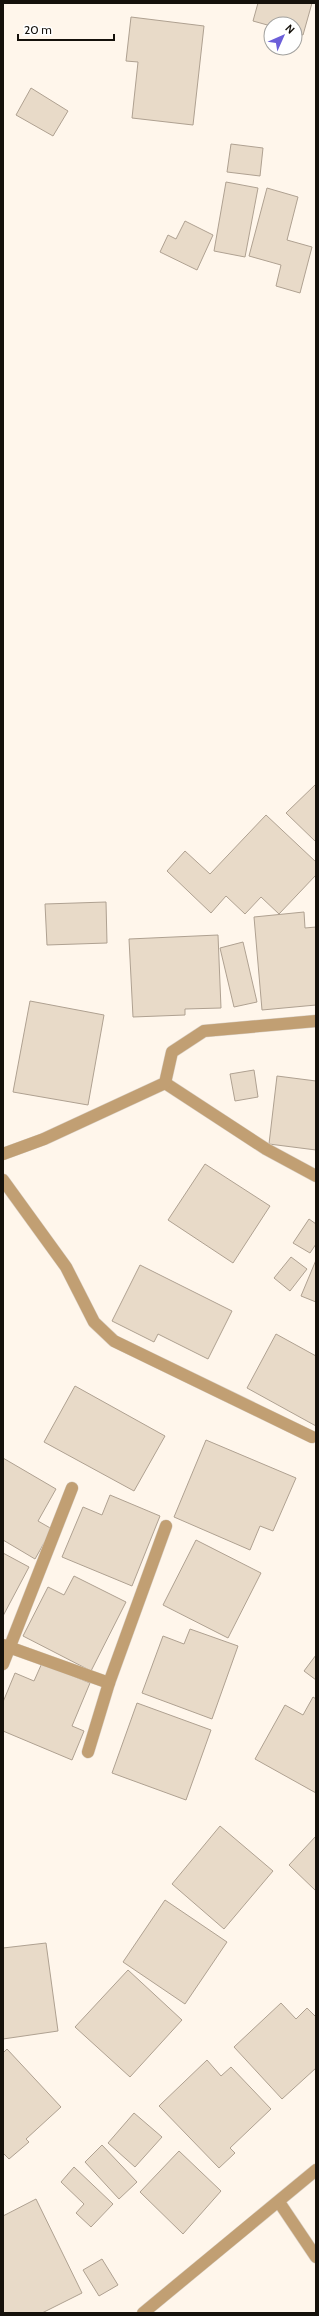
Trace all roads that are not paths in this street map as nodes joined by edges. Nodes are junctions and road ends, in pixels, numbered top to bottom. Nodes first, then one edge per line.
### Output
1 (316, 1021) edge
2 (165, 1083) junction
3 (3, 1154) edge
4 (316, 1176) edge
5 (3, 1180) edge
6 (312, 1437) dead end
7 (72, 1488) dead end
8 (166, 1526) dead end
9 (6, 1646) edge
10 (3, 1664) edge
11 (109, 1683) junction
12 (88, 1752) dead end
13 (316, 2170) edge
14 (279, 2202) junction
15 (316, 2257) edge
16 (143, 2313) edge

1 - 2 street
2 - 3 street
2 - 4 street
5 - 6 street
7 - 9 street
8 - 11 street
9 - 10 street
9 - 11 street
11 - 12 street
13 - 14 street
14 - 15 street
14 - 16 street

